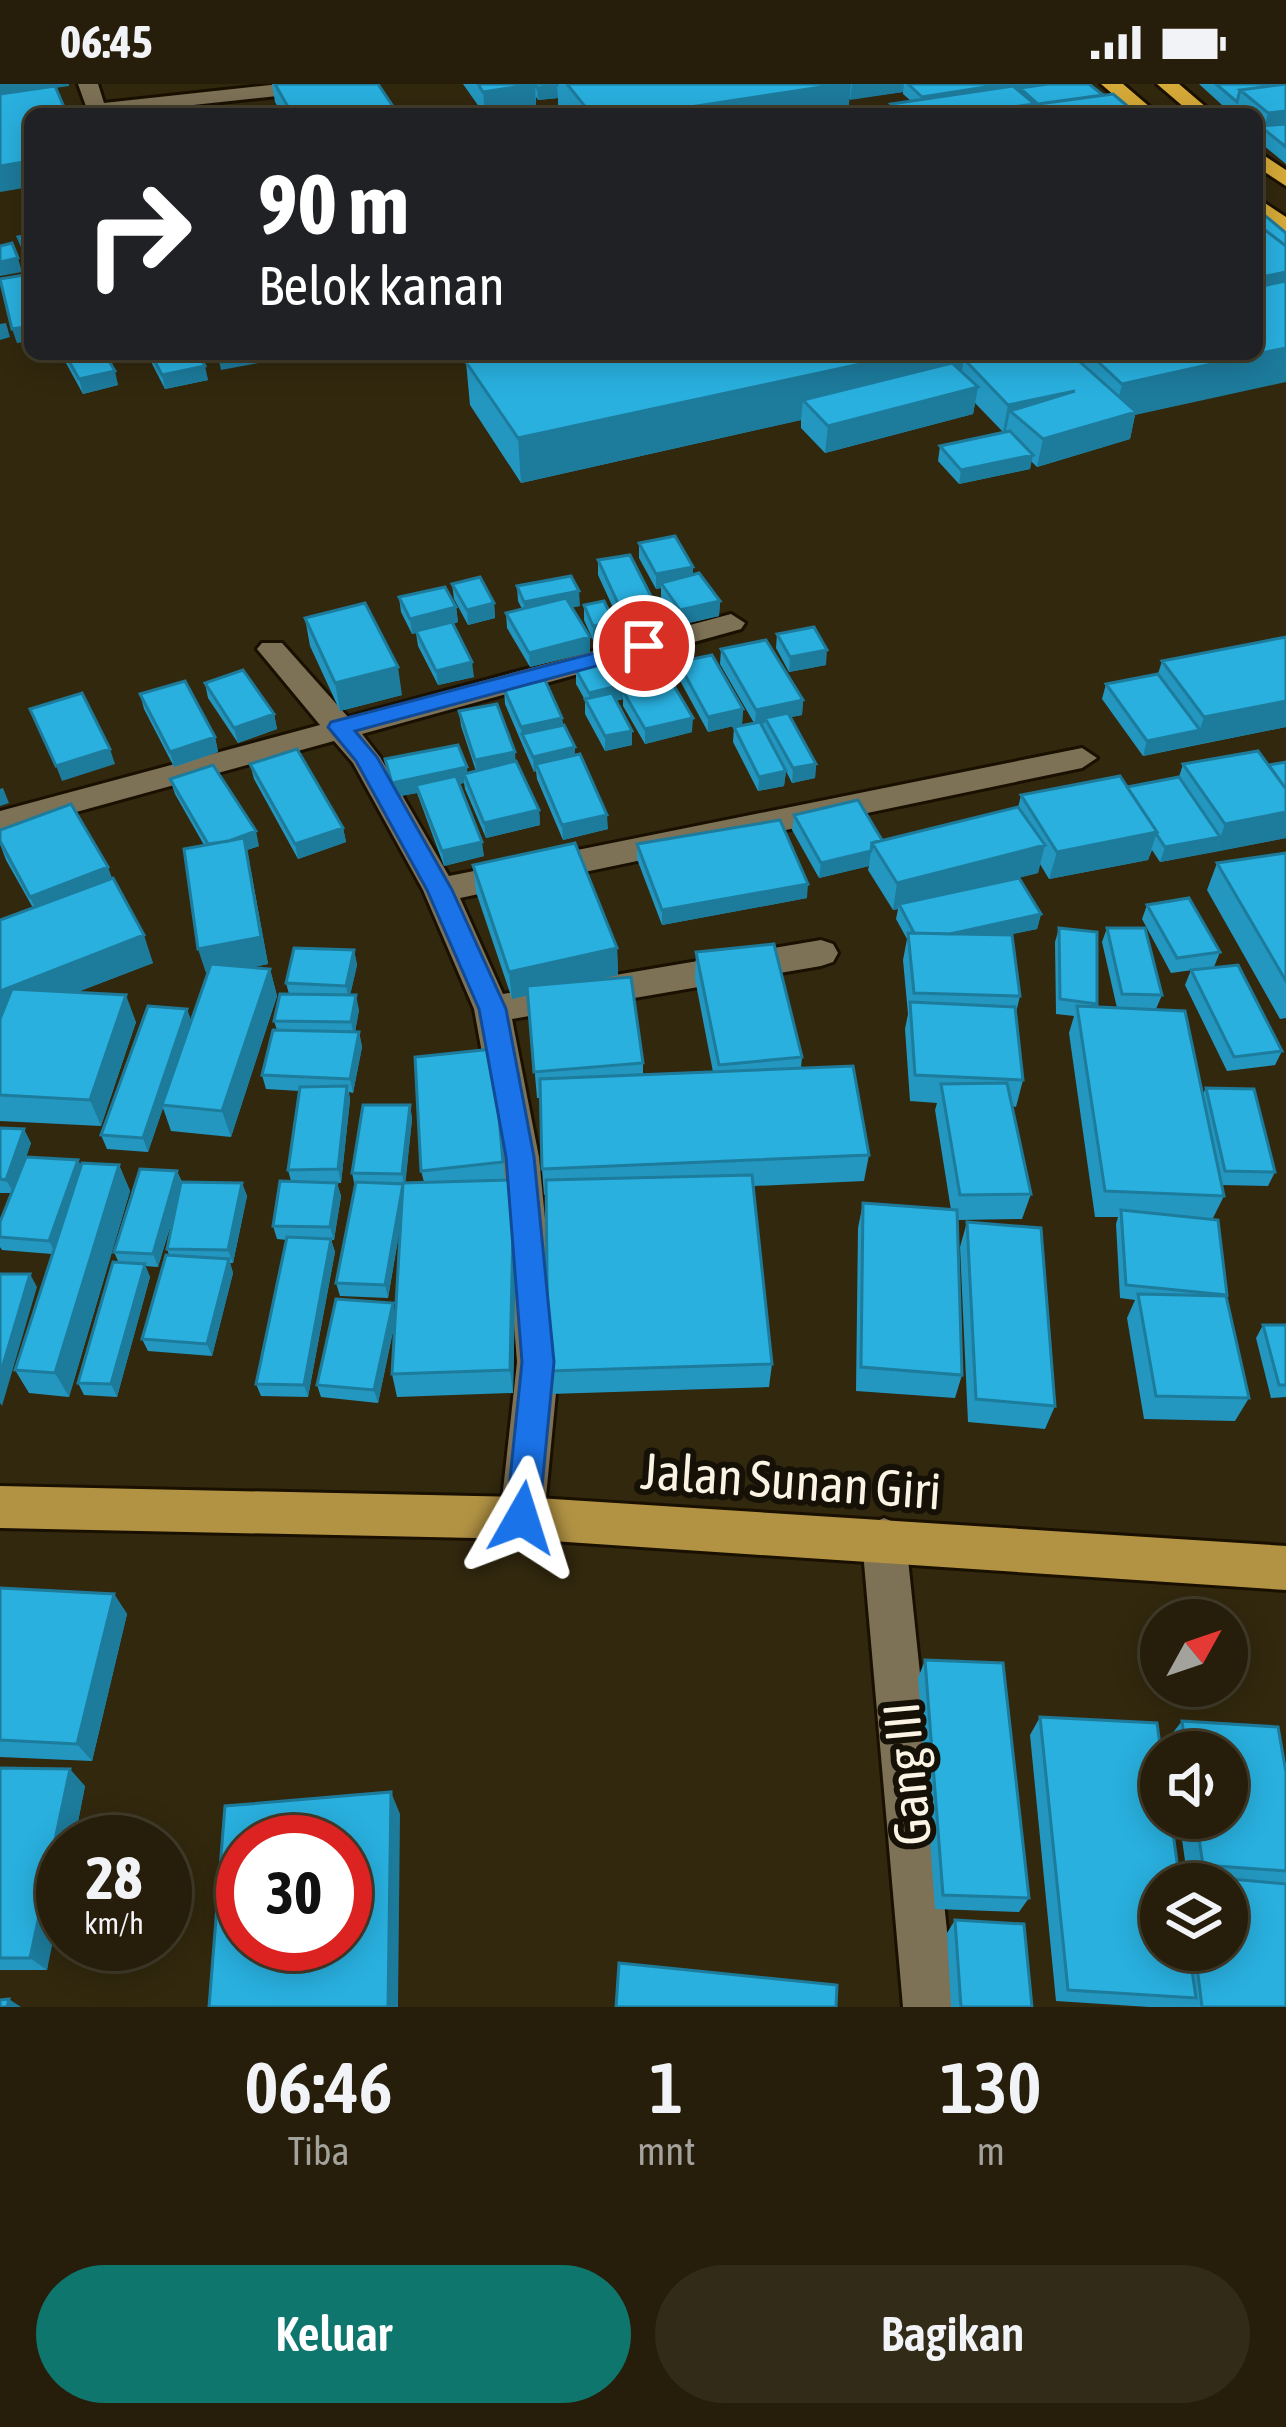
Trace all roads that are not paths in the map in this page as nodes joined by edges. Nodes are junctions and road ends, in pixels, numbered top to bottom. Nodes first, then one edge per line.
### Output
1 (334, 84) edge
2 (1111, 84) edge
3 (1167, 84) edge
4 (110, 108) edge
5 (1141, 108) edge
6 (1197, 108) edge
7 (731, 623) dead end
8 (272, 649) dead end
9 (340, 727) junction
10 (1082, 758) dead end
11 (0, 822) edge
12 (440, 890) junction
13 (821, 953) dead end
14 (492, 1009) junction
15 (0, 1507) edge
16 (522, 1518) junction
17 (884, 1540) junction
18 (1286, 1568) edge
19 (929, 2007) edge

1 - 4 street
2 - 5 highway
3 - 6 highway
7 - 9 street
8 - 9 street
9 - 11 street
9 - 12 street
10 - 12 street
12 - 14 street
13 - 14 street
14 - 16 street
15 - 16 main road, Jalan Sunan Giri
16 - 17 main road, Jalan Sunan Giri
17 - 18 main road, Jalan Sunan Giri
17 - 19 street, Gang III

